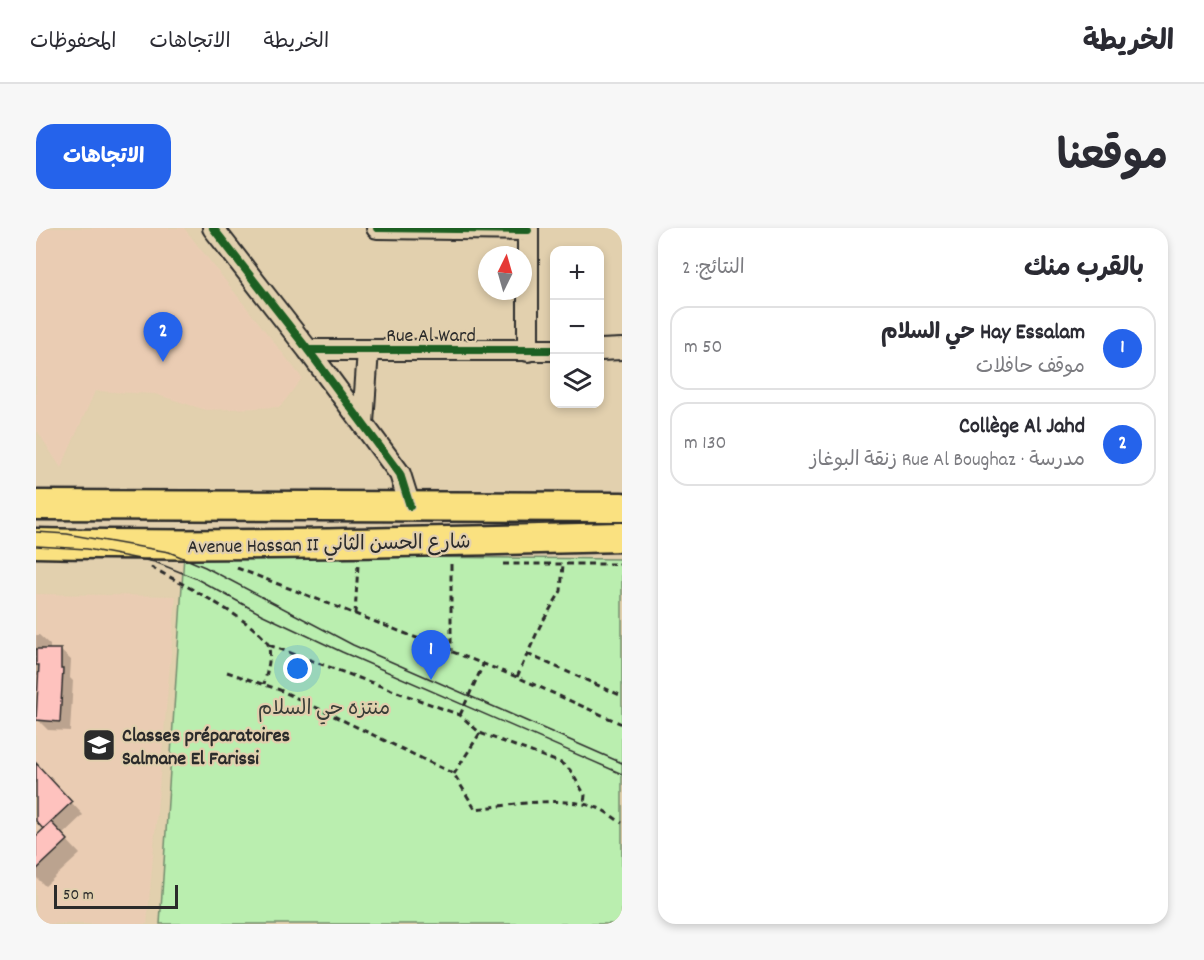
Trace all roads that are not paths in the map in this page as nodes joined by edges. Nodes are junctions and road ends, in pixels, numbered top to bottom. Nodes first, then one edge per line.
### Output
1 (213, 228) edge
2 (377, 228) edge
3 (528, 229) edge
4 (308, 350) junction
5 (368, 350) junction
6 (550, 350) edge
7 (604, 350) edge
8 (622, 350) edge
9 (528, 351) junction
10 (363, 423) junction
11 (36, 505) edge
12 (410, 506) junction
13 (622, 507) edge
14 (622, 537) edge
15 (36, 543) edge

1 - 4 street
2 - 3 street
3 - 9 street
4 - 5 street, Rue Al Ward
4 - 10 street
5 - 9 street, Rue Al Ward
5 - 10 street
6 - 9 street, Rue Al Ward
7 - 8 street
10 - 12 street
11 - 12 highway, Avenue Hassan II شارع الحسن الثاني
12 - 13 highway, Avenue Hassan II شارع الحسن الثاني
14 - 15 highway, Avenue Hassan II شارع الحسن الثاني

